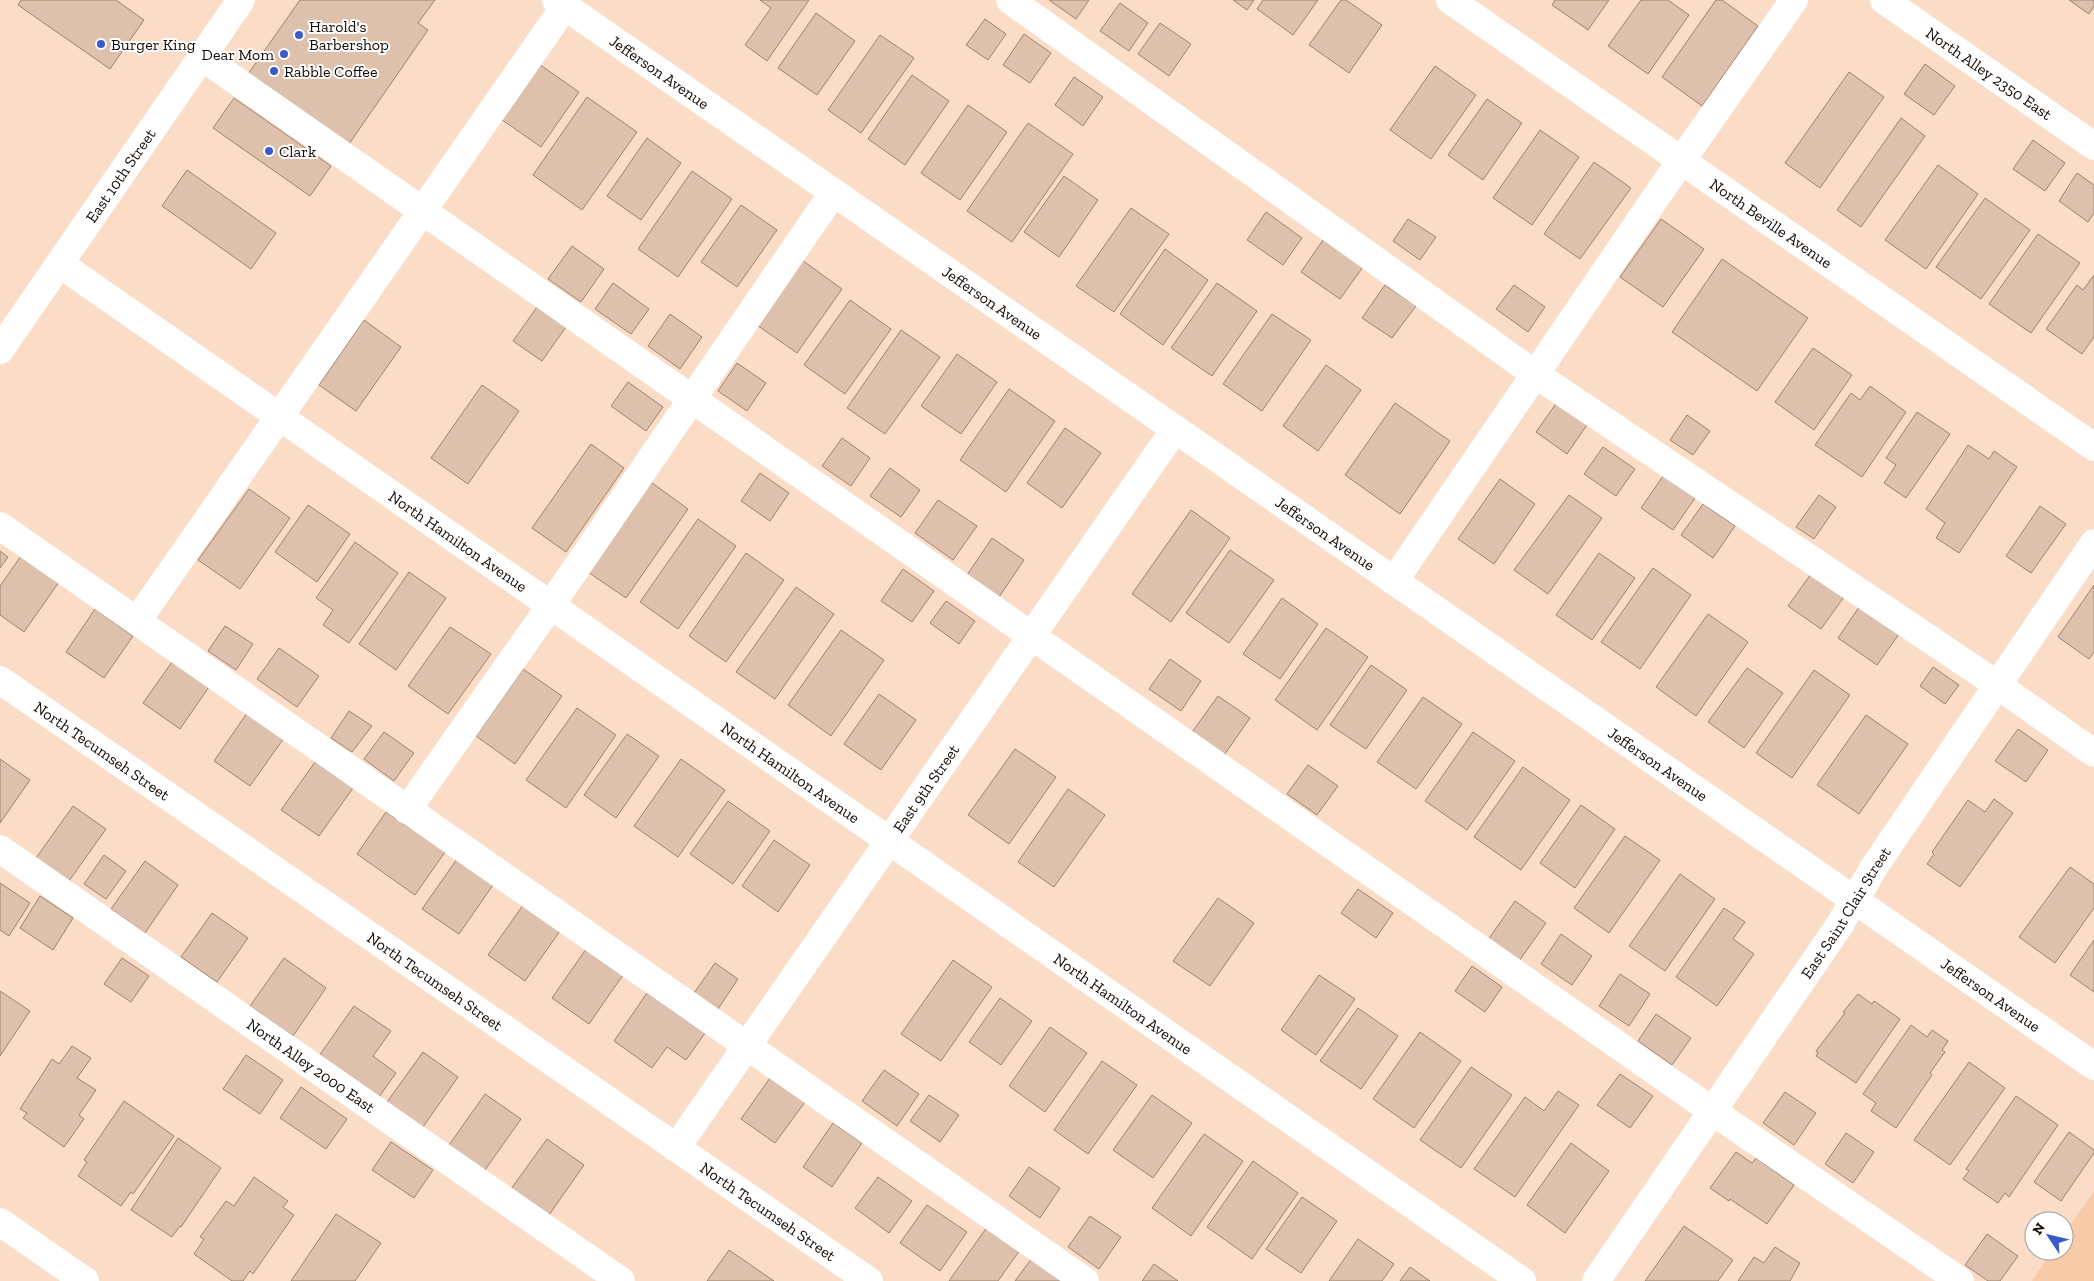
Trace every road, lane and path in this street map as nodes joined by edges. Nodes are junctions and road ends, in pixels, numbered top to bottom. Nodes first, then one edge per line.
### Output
1 (241, 0) edge
2 (1010, 0) edge
3 (1450, 0) edge
4 (1794, 0) edge
5 (1884, 0) edge
6 (561, 3) edge
7 (202, 57) junction
8 (2094, 146) edge
9 (1682, 161) junction
10 (834, 193) junction
11 (423, 211) junction
12 (60, 264) junction
13 (1, 348) edge
14 (1536, 374) junction
15 (692, 398) junction
16 (280, 417) junction
17 (1175, 429) junction
18 (2094, 447) edge
19 (0, 526) edge
20 (2094, 543) edge
21 (1394, 581) junction
22 (551, 605) junction
23 (137, 622) junction
24 (1032, 636) junction
25 (0, 680) edge
26 (1997, 685) junction
27 (2094, 752) edge
28 (407, 810) junction
29 (890, 840) junction
30 (0, 849) edge
31 (1853, 901) junction
32 (746, 1046) junction
33 (2094, 1066) edge
34 (1712, 1110) junction
35 (676, 1148) junction
36 (0, 1222) edge
37 (85, 1281) edge
38 (621, 1281) edge
39 (870, 1281) edge
40 (1086, 1281) edge
41 (1522, 1281) edge
42 (1596, 1281) edge
43 (1960, 1281) edge

1 - 7 street, East 10th Street
2 - 14 street
3 - 9 street, North Beville Avenue
4 - 9 street
5 - 8 street, North Alley 2350 East
6 - 10 street, Jefferson Avenue
6 - 11 street
7 - 11 street
7 - 12 street, East 10th Street
9 - 14 street
9 - 18 street, North Beville Avenue
10 - 15 street
10 - 17 street, Jefferson Avenue
11 - 15 street
11 - 16 street
12 - 13 street, East 10th Street
12 - 16 street, North Hamilton Avenue
14 - 21 street
14 - 26 street
15 - 22 street
15 - 24 street
16 - 22 street, North Hamilton Avenue
16 - 23 street
17 - 21 street, Jefferson Avenue
17 - 24 street, East 9th Street
19 - 23 street
20 - 26 street, East Saint Clair Street
21 - 31 street, Jefferson Avenue
22 - 28 street
22 - 29 street, North Hamilton Avenue
23 - 28 street
24 - 29 street, East 9th Street
24 - 34 street
25 - 35 street, North Tecumseh Street
26 - 27 street
26 - 31 street, East Saint Clair Street
28 - 32 street
29 - 32 street, East 9th Street
29 - 41 street, North Hamilton Avenue
30 - 38 street, North Alley 2000 East
31 - 33 street, Jefferson Avenue
31 - 34 street, East Saint Clair Street
32 - 35 street, East 9th Street
32 - 40 street
34 - 42 street, East Saint Clair Street
34 - 43 street
35 - 39 street, North Tecumseh Street
36 - 37 street

